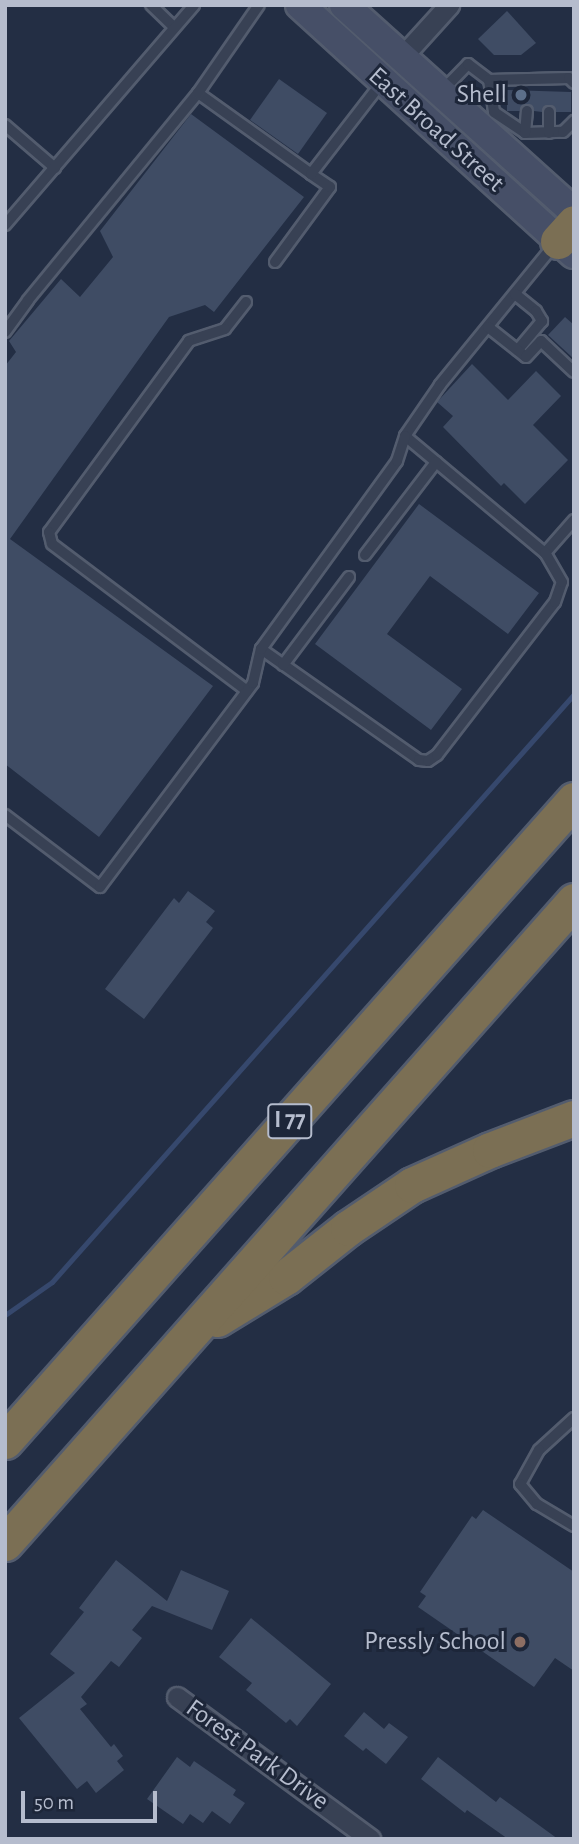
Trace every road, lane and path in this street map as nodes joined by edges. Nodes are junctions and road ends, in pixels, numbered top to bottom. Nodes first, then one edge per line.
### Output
1 (150, 5) edge
2 (194, 5) edge
3 (259, 5) edge
4 (300, 5) edge
5 (344, 5) edge
6 (449, 5) edge
7 (174, 27) junction
8 (401, 58) junction
9 (550, 78) junction
10 (529, 79) junction
11 (489, 80) junction
12 (383, 81) junction
13 (574, 83) edge
14 (528, 91) dead end
15 (551, 92) dead end
16 (198, 93) junction
17 (440, 93) junction
18 (527, 111) dead end
19 (549, 112) dead end
20 (574, 121) edge
21 (5, 125) edge
22 (525, 133) junction
23 (549, 133) junction
24 (55, 168) junction
25 (311, 174) junction
26 (5, 225) edge
27 (570, 232) edge
28 (275, 262) dead end
29 (515, 294) junction
30 (246, 302) dead end
31 (488, 327) junction
32 (5, 332) edge
33 (517, 350) junction
34 (574, 372) edge
35 (405, 436) junction
36 (436, 462) junction
37 (574, 520) edge
38 (545, 553) junction
39 (365, 555) dead end
40 (349, 577) dead end
41 (261, 649) junction
42 (284, 665) junction
43 (247, 691) junction
44 (574, 800) edge
45 (5, 816) edge
46 (574, 901) edge
47 (574, 1118) edge
48 (187, 1337) junction
49 (574, 1418) edge
50 (5, 1441) edge
51 (574, 1526) edge
52 (5, 1543) edge
53 (177, 1697) dead end
54 (370, 1839) edge

1 - 7 lane
2 - 7 lane
3 - 16 lane
4 - 12 main road, East Broad Street
5 - 8 main road, East Broad Street
6 - 8 street
7 - 24 lane
8 - 17 main road, East Broad Street
9 - 10 lane
9 - 13 lane
9 - 15 lane
10 - 11 lane
10 - 14 lane
11 - 17 lane
11 - 22 lane
12 - 25 lane
12 - 27 main road, East Broad Street
16 - 25 lane
16 - 32 lane
17 - 27 main road, East Broad Street
18 - 22 lane
19 - 23 lane
20 - 23 lane
21 - 24 lane
22 - 23 lane
24 - 26 lane
25 - 28 lane
27 - 29 lane
29 - 31 lane
29 - 33 lane
30 - 43 lane
31 - 33 lane
31 - 35 lane
33 - 34 lane
35 - 36 lane
35 - 41 lane
36 - 38 lane
36 - 39 lane
37 - 38 lane
38 - 42 lane
40 - 42 lane
41 - 42 lane
41 - 43 lane
43 - 45 lane
44 - 50 highway, I 77
46 - 48 highway, I 77
47 - 48 highway
48 - 52 highway, I 77
49 - 51 lane
53 - 54 street, Forest Park Drive

